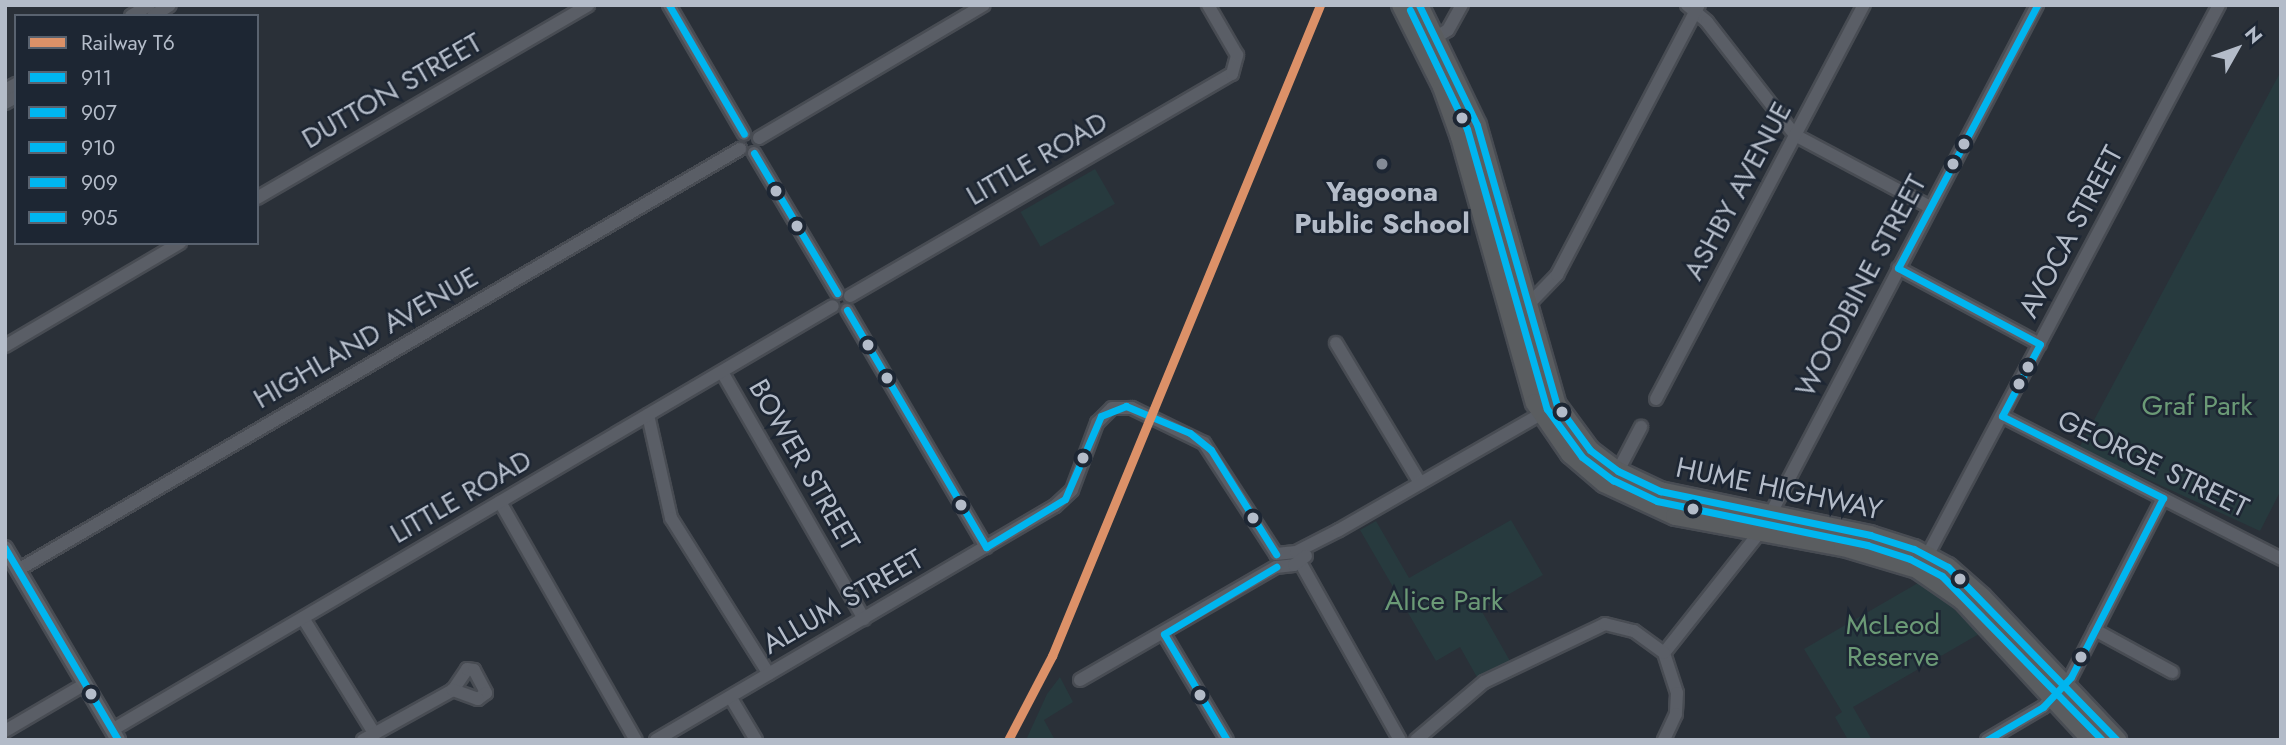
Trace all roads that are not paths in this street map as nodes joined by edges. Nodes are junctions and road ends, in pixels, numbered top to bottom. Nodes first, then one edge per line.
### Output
1 (588, 5) edge
2 (669, 5) edge
3 (984, 5) edge
4 (1208, 5) edge
5 (1401, 5) edge
6 (1419, 5) edge
7 (1462, 5) edge
8 (1864, 5) edge
9 (2037, 5) edge
10 (2219, 5) edge
11 (1694, 7) edge
12 (1429, 42) junction
13 (744, 134) junction
14 (1796, 135) junction
15 (759, 138) junction
16 (740, 149) junction
17 (754, 153) junction
18 (259, 197) edge
19 (1930, 207) junction
20 (177, 245) edge
21 (1898, 268) junction
22 (843, 295) junction
23 (834, 306) junction
24 (1525, 307) junction
25 (847, 310) junction
26 (1336, 344) dead end
27 (2040, 344) junction
28 (5, 346) edge
29 (722, 372) junction
30 (1656, 399) dead end
31 (1549, 409) junction
32 (649, 415) junction
33 (2002, 416) junction
34 (1641, 426) dead end
35 (1618, 471) junction
36 (1420, 483) junction
37 (2163, 498) junction
38 (500, 502) junction
39 (1770, 515) junction
40 (1339, 530) junction
41 (1760, 532) junction
42 (986, 547) junction
43 (5, 548) edge
44 (1927, 556) junction
45 (2281, 559) edge
46 (1281, 561) junction
47 (1300, 562) junction
48 (18, 570) junction
49 (303, 618) junction
50 (864, 618) junction
51 (2095, 630) junction
52 (1164, 634) junction
53 (1664, 653) junction
54 (2172, 672) dead end
55 (769, 674) junction
56 (1080, 680) dead end
57 (85, 684) junction
58 (453, 690) dead end
59 (2059, 691) junction
60 (731, 698) junction
61 (5, 731) edge
62 (115, 735) edge
63 (369, 737) edge
64 (636, 740) edge
65 (656, 740) edge
66 (755, 740) edge
67 (1227, 740) edge
68 (1400, 740) edge
69 (1416, 740) edge
70 (1664, 740) edge
71 (1987, 740) edge
72 (2091, 740) edge
73 (2117, 740) edge

1 - 18 street, DUTTON STREET
2 - 13 street
3 - 15 street
4 - 22 street, LITTLE ROAD
5 - 12 highway, HUME HIGHWAY
6 - 12 highway, HUME HIGHWAY
7 - 12 street
8 - 14 street, ASHBY AVENUE
9 - 19 street, WOODBINE STREET
10 - 27 street, AVOCA STREET
11 - 14 street
11 - 24 street
12 - 24 highway, HUME HIGHWAY
12 - 31 highway, HUME HIGHWAY
13 - 15 street
13 - 16 street
14 - 19 street
14 - 30 street, ASHBY AVENUE
15 - 17 street
16 - 17 street
16 - 48 street, HIGHLAND AVENUE
17 - 22 street
19 - 21 street, WOODBINE STREET
20 - 28 street
21 - 27 street
21 - 39 street, WOODBINE STREET
22 - 23 street
22 - 25 street
23 - 25 street
23 - 29 street, LITTLE ROAD
24 - 31 highway, HUME HIGHWAY
25 - 42 street
26 - 36 street
27 - 33 street, AVOCA STREET
29 - 32 street, LITTLE ROAD
29 - 50 street, BOWER STREET
31 - 35 highway, HUME HIGHWAY
31 - 36 street
31 - 41 highway, HUME HIGHWAY
32 - 38 street, LITTLE ROAD
32 - 55 street
33 - 37 street, GEORGE STREET
33 - 44 street, AVOCA STREET
34 - 35 street
35 - 39 highway, HUME HIGHWAY
36 - 40 street
37 - 45 street, GEORGE STREET
37 - 51 street
38 - 49 street, LITTLE ROAD
38 - 64 street
39 - 44 highway, HUME HIGHWAY
40 - 46 street
40 - 47 street
41 - 53 street
41 - 59 highway, HUME HIGHWAY
42 - 46 street, ALLUM STREET
42 - 50 street, ALLUM STREET
43 - 48 main road
44 - 59 highway, HUME HIGHWAY
46 - 47 street
46 - 52 street
47 - 68 street
48 - 57 main road
49 - 62 street, LITTLE ROAD
49 - 63 street
50 - 55 street, ALLUM STREET
51 - 54 street
51 - 59 street
52 - 56 street
52 - 67 street
53 - 69 street
53 - 70 street
55 - 60 street, ALLUM STREET
57 - 61 street
57 - 62 main road
58 - 63 street
59 - 71 street
59 - 72 highway, HUME HIGHWAY
59 - 73 highway, HUME HIGHWAY
60 - 65 street, ALLUM STREET
60 - 66 street

